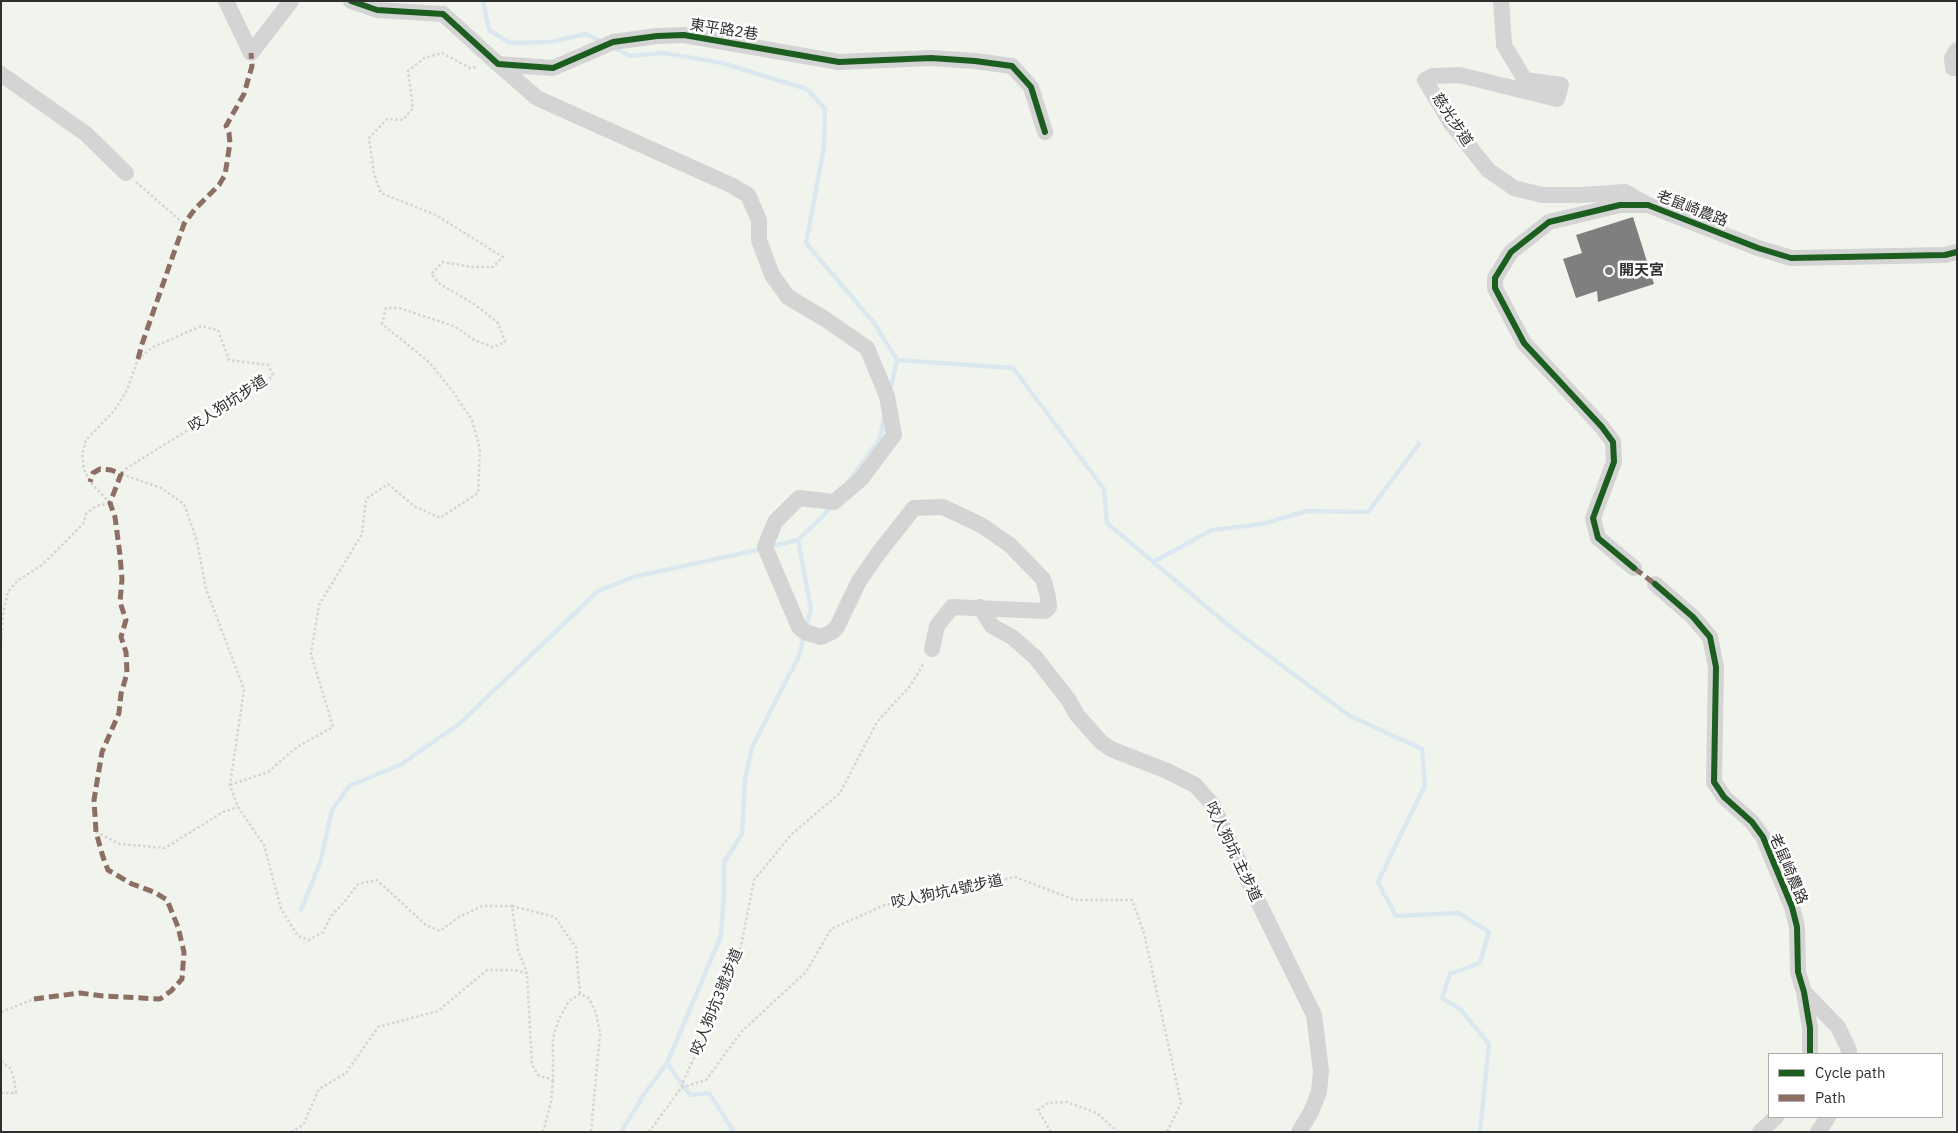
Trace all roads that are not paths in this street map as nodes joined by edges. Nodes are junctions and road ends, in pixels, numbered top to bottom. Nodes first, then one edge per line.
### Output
1 (226, 1) edge
2 (290, 1) edge
3 (351, 1) edge
4 (1501, 1) edge
5 (1957, 50) edge
6 (498, 64) junction
7 (1957, 68) edge
8 (1, 74) edge
9 (1045, 132) dead end
10 (126, 173) road end
11 (1648, 205) junction
12 (1957, 252) edge
13 (1634, 568) dead end
14 (1656, 584) dead end
15 (980, 608) junction
16 (932, 649) road end
17 (1804, 992) junction
18 (1810, 1053) edge
19 (1849, 1053) edge
20 (1775, 1118) edge
21 (1827, 1118) edge
22 (1299, 1132) edge
23 (1760, 1132) edge
24 (1818, 1132) edge

1 - 2 street
3 - 6 street
4 - 11 street, 慈光步道
5 - 7 street
6 - 9 street, 東平路2巷
6 - 15 street
8 - 10 street
11 - 12 street, 老鼠崎農路
11 - 13 street, 老鼠崎農路
14 - 17 street, 老鼠崎農路
15 - 16 street
15 - 22 street, 咬人狗坑 主步道
17 - 18 street, 老鼠崎農路
17 - 19 street
20 - 23 street
21 - 24 street

